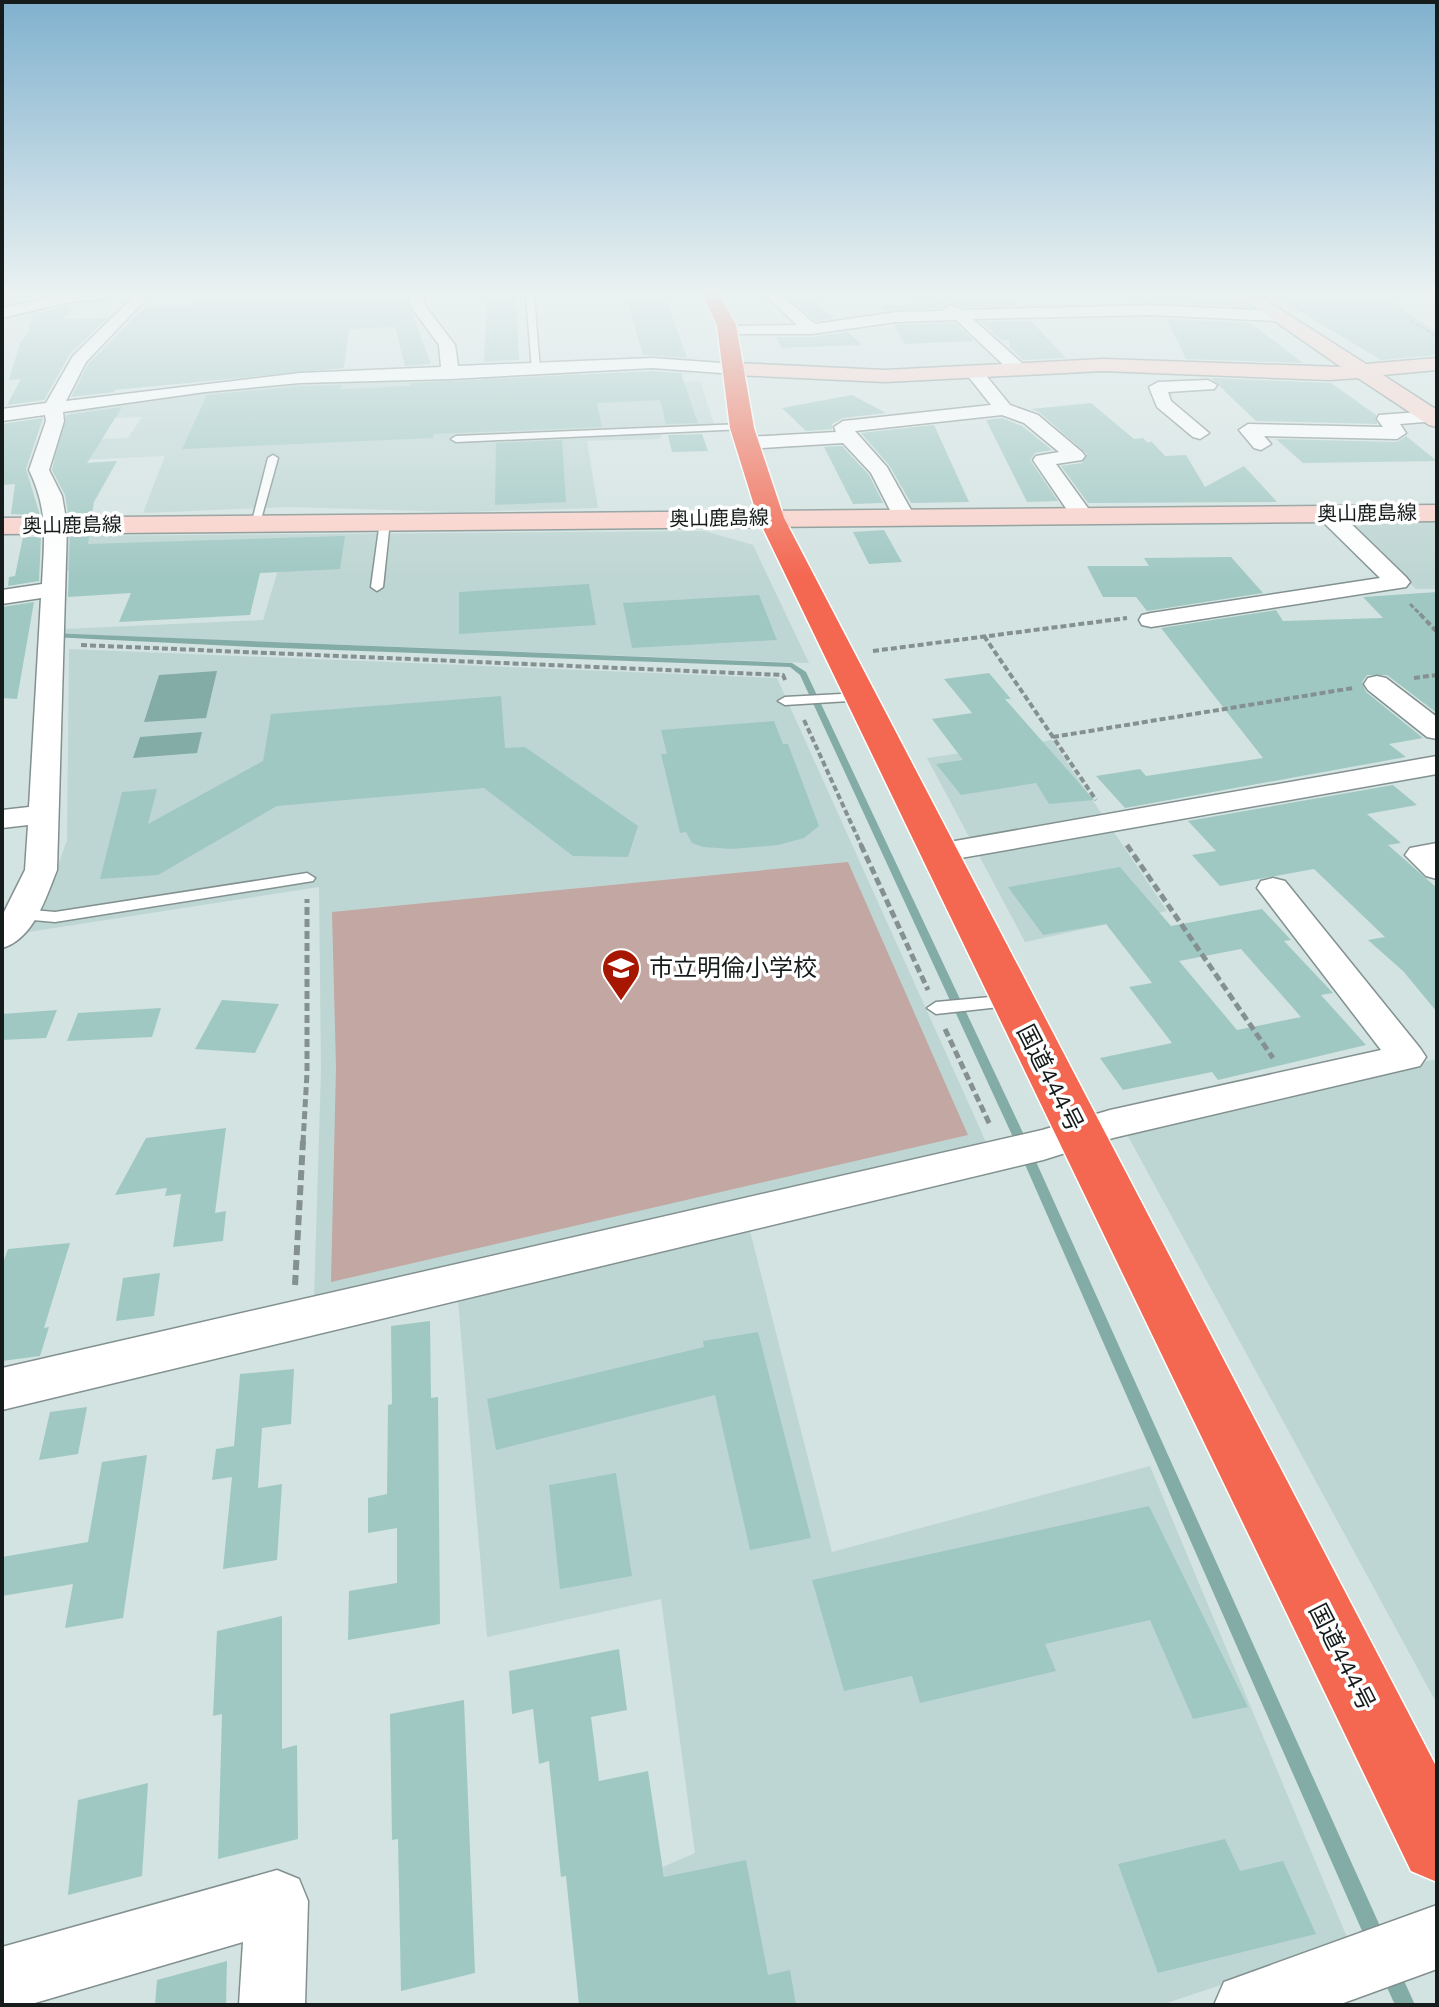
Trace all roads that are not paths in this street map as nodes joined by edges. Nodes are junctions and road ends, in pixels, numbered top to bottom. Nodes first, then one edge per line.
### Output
1 (63, 389) edge
2 (202, 389) edge
3 (736, 389) edge
4 (987, 389) edge
5 (1159, 389) edge
6 (1177, 389) edge
7 (1209, 389) edge
8 (1389, 389) edge
9 (53, 408) junction
10 (1004, 409) junction
11 (2, 415) edge
12 (1435, 419) edge
13 (1200, 433) dead end
14 (745, 435) junction
15 (848, 437) junction
16 (456, 439) dead end
17 (1261, 444) dead end
18 (273, 458) dead end
19 (1437, 513) edge
20 (1328, 514) junction
21 (1082, 515) junction
22 (904, 517) junction
23 (771, 518) junction
24 (385, 521) junction
25 (255, 523) junction
26 (56, 525) junction
27 (2, 526) edge
28 (377, 587) dead end
29 (54, 589) junction
30 (4, 596) edge
31 (1151, 620) road end
32 (1377, 684) road end
33 (845, 698) junction
34 (795, 701) road end
35 (1437, 731) edge
36 (1437, 765) edge
37 (44, 814) junction
38 (2, 819) edge
39 (1437, 852) edge
40 (938, 853) junction
41 (1437, 869) edge
42 (307, 878) road end
43 (1273, 888) dead end
44 (12, 926) edge
45 (995, 1002) junction
46 (942, 1007) road end
47 (1061, 1140) junction
48 (2, 1389) edge
49 (1437, 1845) edge
50 (1401, 1950) edge
51 (2, 1980) edge
52 (272, 2005) edge
53 (1247, 2005) edge

1 - 9 street
2 - 9 street
3 - 14 highway, 国道444号
4 - 10 street
5 - 13 street
6 - 7 street
8 - 12 street
9 - 11 street
9 - 26 street
10 - 15 street
10 - 21 street
12 - 17 street
14 - 15 street
14 - 16 lane
14 - 23 highway, 国道444号
15 - 22 street
18 - 25 lane
19 - 20 street, 奥山鹿島線
20 - 21 street, 奥山鹿島線
20 - 31 street
21 - 22 street, 奥山鹿島線
22 - 23 street, 奥山鹿島線
23 - 24 street, 奥山鹿島線
23 - 33 highway, 国道444号
24 - 25 street, 奥山鹿島線
24 - 28 lane
25 - 26 street, 奥山鹿島線
26 - 27 street, 奥山鹿島線
26 - 29 street
29 - 30 street
29 - 37 street
32 - 35 street
33 - 34 lane
33 - 40 highway, 国道444号
36 - 40 street
37 - 38 street
37 - 44 street
39 - 41 street
40 - 45 highway, 国道444号
42 - 44 lane
43 - 47 street
45 - 46 lane
45 - 47 highway, 国道444号
47 - 48 street
47 - 49 highway, 国道444号
50 - 53 street
51 - 52 street

